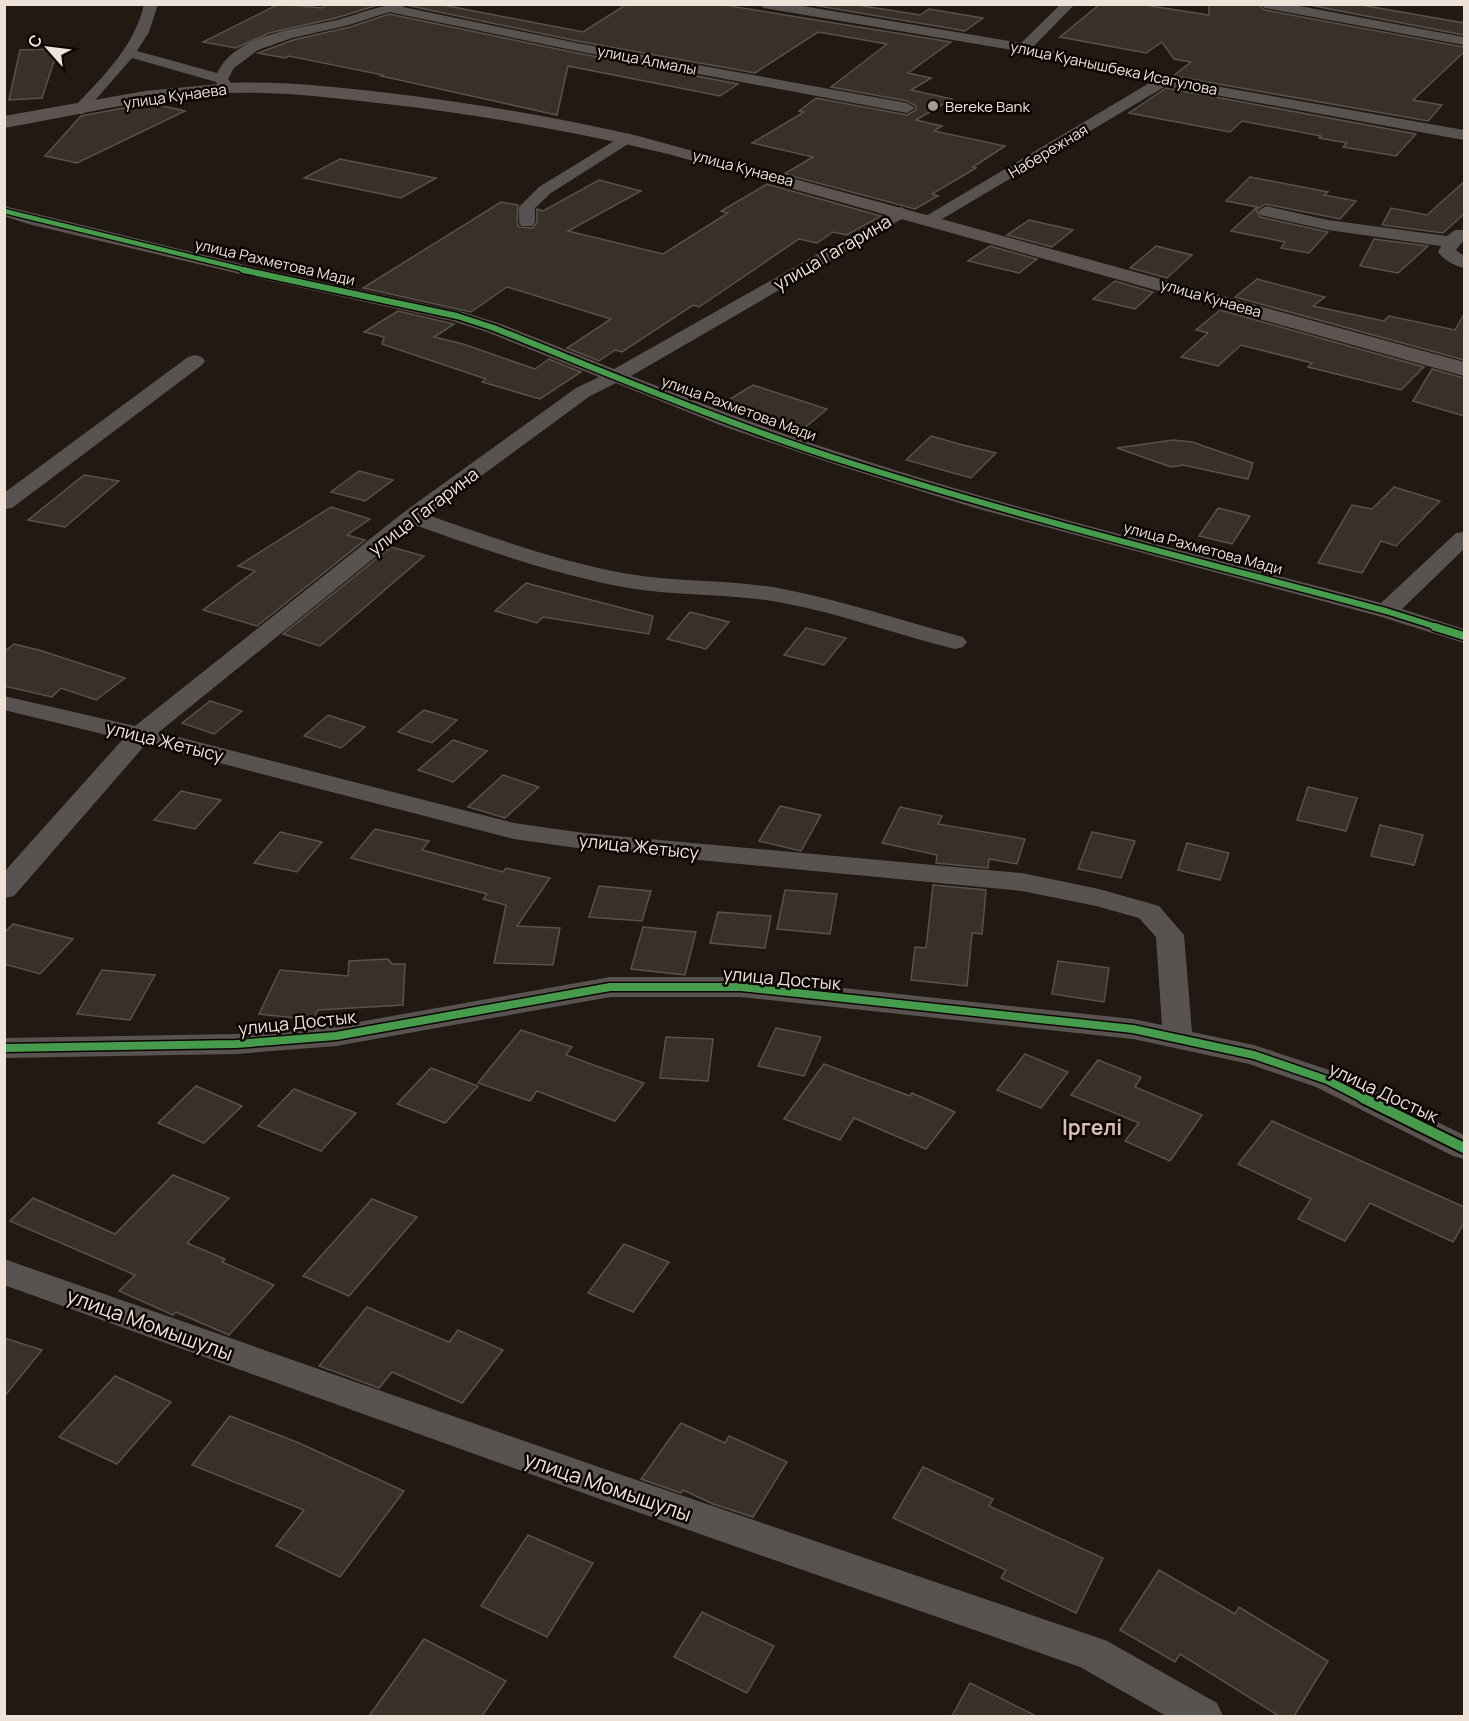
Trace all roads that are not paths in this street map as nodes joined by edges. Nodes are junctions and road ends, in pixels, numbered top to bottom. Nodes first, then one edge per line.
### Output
1 (151, 4) edge
2 (764, 4) edge
3 (1069, 4) edge
4 (1265, 4) edge
5 (393, 6) edge
6 (1464, 40) edge
7 (1024, 48) junction
8 (129, 53) junction
9 (1164, 81) junction
10 (224, 83) junction
11 (907, 108) dead end
12 (78, 111) junction
13 (4, 122) edge
14 (1464, 135) edge
15 (627, 138) junction
16 (4, 211) edge
17 (1266, 211) dead end
18 (901, 212) junction
19 (932, 220) junction
20 (527, 222) dead end
21 (1458, 237) edge
22 (1464, 263) edge
23 (195, 361) dead end
24 (1464, 369) edge
25 (617, 377) junction
26 (4, 503) edge
27 (412, 517) junction
28 (1464, 538) edge
29 (1386, 611) junction
30 (1464, 636) edge
31 (955, 642) dead end
32 (4, 703) edge
33 (140, 735) junction
34 (4, 890) edge
35 (1178, 1039) junction
36 (4, 1048) edge
37 (1464, 1148) edge
38 (4, 1272) edge
39 (1203, 1716) edge

1 - 8 street
2 - 7 street, улица Куанышбека Исагулова
3 - 7 street
4 - 6 street
5 - 10 street
5 - 11 street, улица Алмалы
7 - 9 street, улица Куанышбека Исагулова
8 - 10 street
8 - 12 street
9 - 14 street, улица Куанышбека Исагулова
9 - 19 street, Набережная
10 - 12 main road, улица Кунаева
10 - 15 main road, улица Кунаева
12 - 13 main road, улица Кунаева
15 - 18 main road, улица Кунаева
15 - 20 street
16 - 25 street, улица Рахметова Мади
17 - 21 street
18 - 19 main road, улица Кунаева
18 - 25 street, улица Гагарина
19 - 24 main road, улица Кунаева
21 - 22 street
23 - 26 street
25 - 27 street, улица Гагарина
25 - 29 street, улица Рахметова Мади
27 - 31 street
27 - 33 street, улица Гагарина
28 - 29 street
29 - 30 street, улица Рахметова Мади
32 - 33 street, улица Жетысу
33 - 34 street, улица Гагарина
33 - 35 street, улица Жетысу
35 - 36 street, улица Достык
35 - 37 street, улица Достык
38 - 39 street, улица Момышулы

